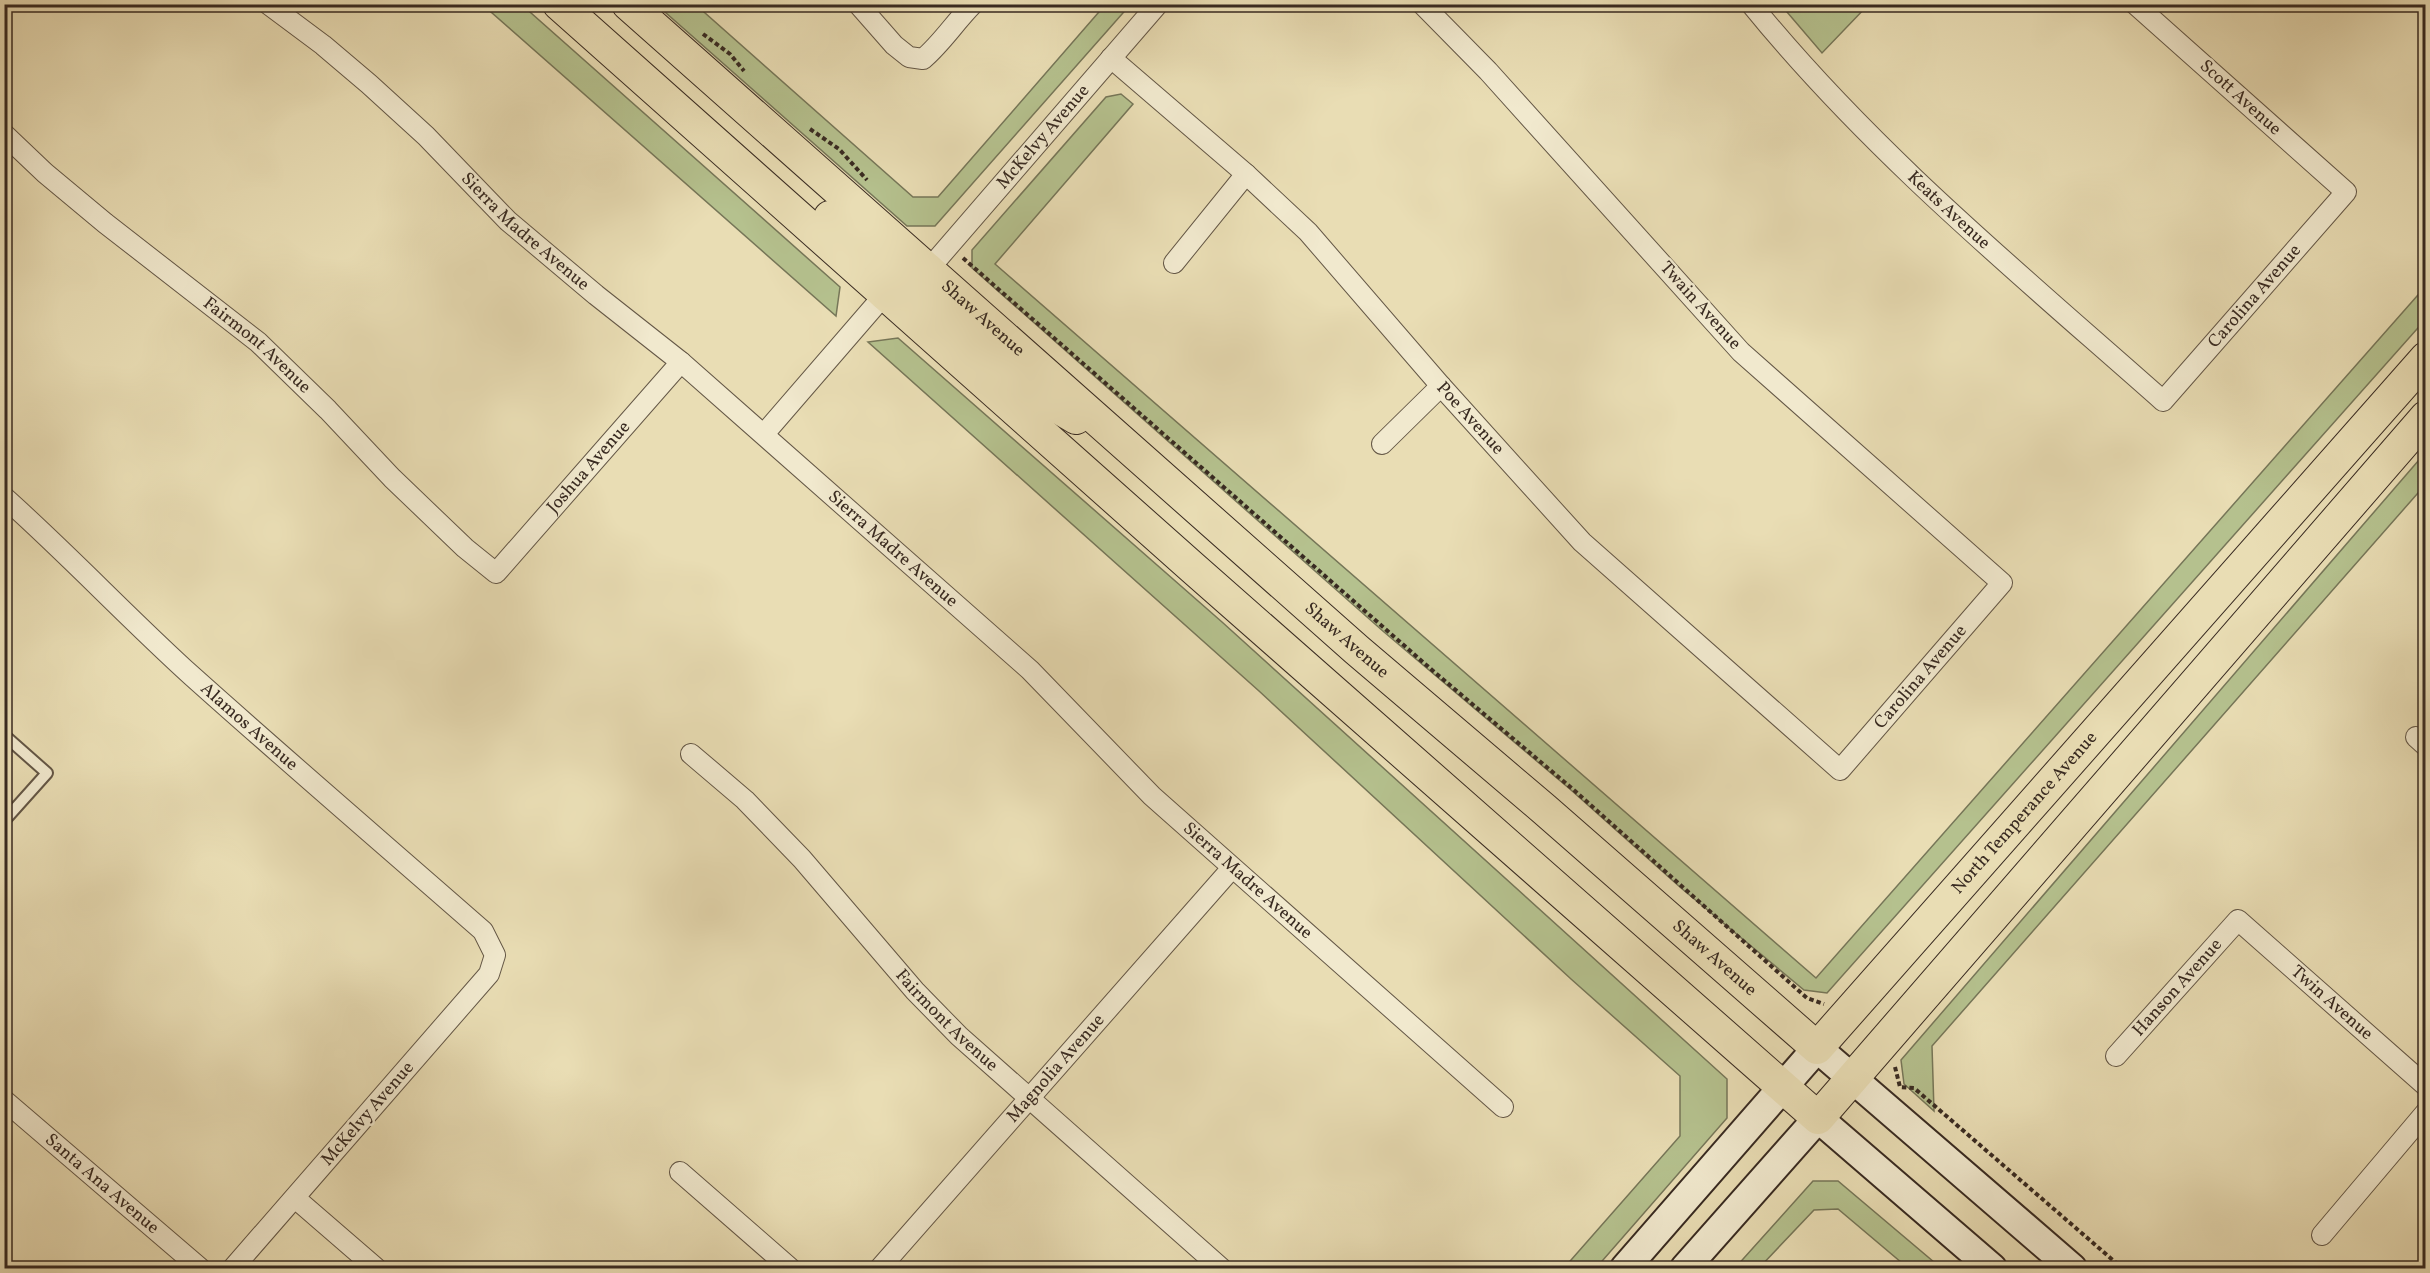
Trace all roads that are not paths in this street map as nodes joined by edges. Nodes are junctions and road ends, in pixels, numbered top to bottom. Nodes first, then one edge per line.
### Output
1 (268, 4) edge
2 (559, 4) edge
3 (628, 4) edge
4 (858, 4) edge
5 (973, 4) edge
6 (1158, 4) edge
7 (1422, 4) edge
8 (1751, 4) edge
9 (2135, 4) edge
10 (1111, 58) junction
11 (678, 109) junction
12 (4, 134) edge
13 (1246, 174) junction
14 (2346, 192) joint
15 (1174, 263) dead end
16 (928, 270) junction
17 (885, 294) junction
18 (2426, 358) edge
19 (681, 362) junction
20 (1441, 386) junction
21 (2163, 401) joint
22 (2426, 417) edge
23 (764, 434) junction
24 (1382, 444) dead end
25 (1137, 453) junction
26 (4, 497) edge
27 (496, 573) joint
28 (2002, 583) joint
29 (4, 735) edge
30 (691, 754) dead end
31 (1840, 770) joint
32 (4, 821) edge
33 (1232, 868) junction
34 (2238, 920) joint
35 (495, 955) joint
36 (1817, 1048) junction
37 (2116, 1056) dead end
38 (1852, 1079) junction
39 (2426, 1086) edge
40 (1783, 1087) junction
41 (1029, 1100) junction
42 (1503, 1107) dead end
43 (8, 1111) edge
44 (2426, 1112) edge
45 (1818, 1118) junction
46 (680, 1172) dead end
47 (295, 1198) junction
48 (2322, 1235) dead end
49 (200, 1269) edge
50 (233, 1269) edge
51 (376, 1269) edge
52 (790, 1269) edge
53 (880, 1269) edge
54 (1221, 1269) edge
55 (1624, 1269) edge
56 (1685, 1269) edge
57 (1992, 1269) edge
58 (2072, 1269) edge

1 - 19 street, Sierra Madre Avenue
2 - 11 main road
3 - 16 main road, Shaw Avenue
4 - 5 street
6 - 10 street, McKelvy Avenue
7 - 28 street, Twain Avenue
8 - 21 street, Keats Avenue
9 - 14 street, Scott Avenue
10 - 13 street, Poe Avenue
10 - 16 street, McKelvy Avenue
11 - 16 main road
11 - 17 main road
12 - 27 street, Fairmont Avenue
13 - 15 street
13 - 20 street, Poe Avenue
14 - 21 street, Carolina Avenue
16 - 25 main road, Shaw Avenue
17 - 23 street
17 - 25 main road
17 - 40 main road
18 - 36 main road, North Temperance Avenue
19 - 23 street, Sierra Madre Avenue
19 - 27 street, Joshua Avenue
20 - 24 street
20 - 31 street, Poe Avenue
22 - 38 main road
23 - 33 street, Sierra Madre Avenue
25 - 36 main road, Shaw Avenue
26 - 35 street, Alamos Avenue
28 - 31 street, Carolina Avenue
29 - 32 lane
30 - 41 street, Fairmont Avenue
33 - 41 street, Magnolia Avenue
33 - 42 street, Sierra Madre Avenue
34 - 37 street, Hanson Avenue
34 - 39 street, Twin Avenue
35 - 47 street, McKelvy Avenue
36 - 38 main road, Shaw Avenue
36 - 40 main road, North Temperance Avenue
38 - 45 main road
38 - 58 main road, Shaw Avenue
40 - 45 main road
40 - 55 main road, North Temperance Avenue
41 - 53 street, Magnolia Avenue
41 - 54 street, Fairmont Avenue
43 - 49 street, Santa Ana Avenue
44 - 48 street
45 - 56 main road
45 - 57 main road
46 - 52 street
47 - 50 street, McKelvy Avenue
47 - 51 street

